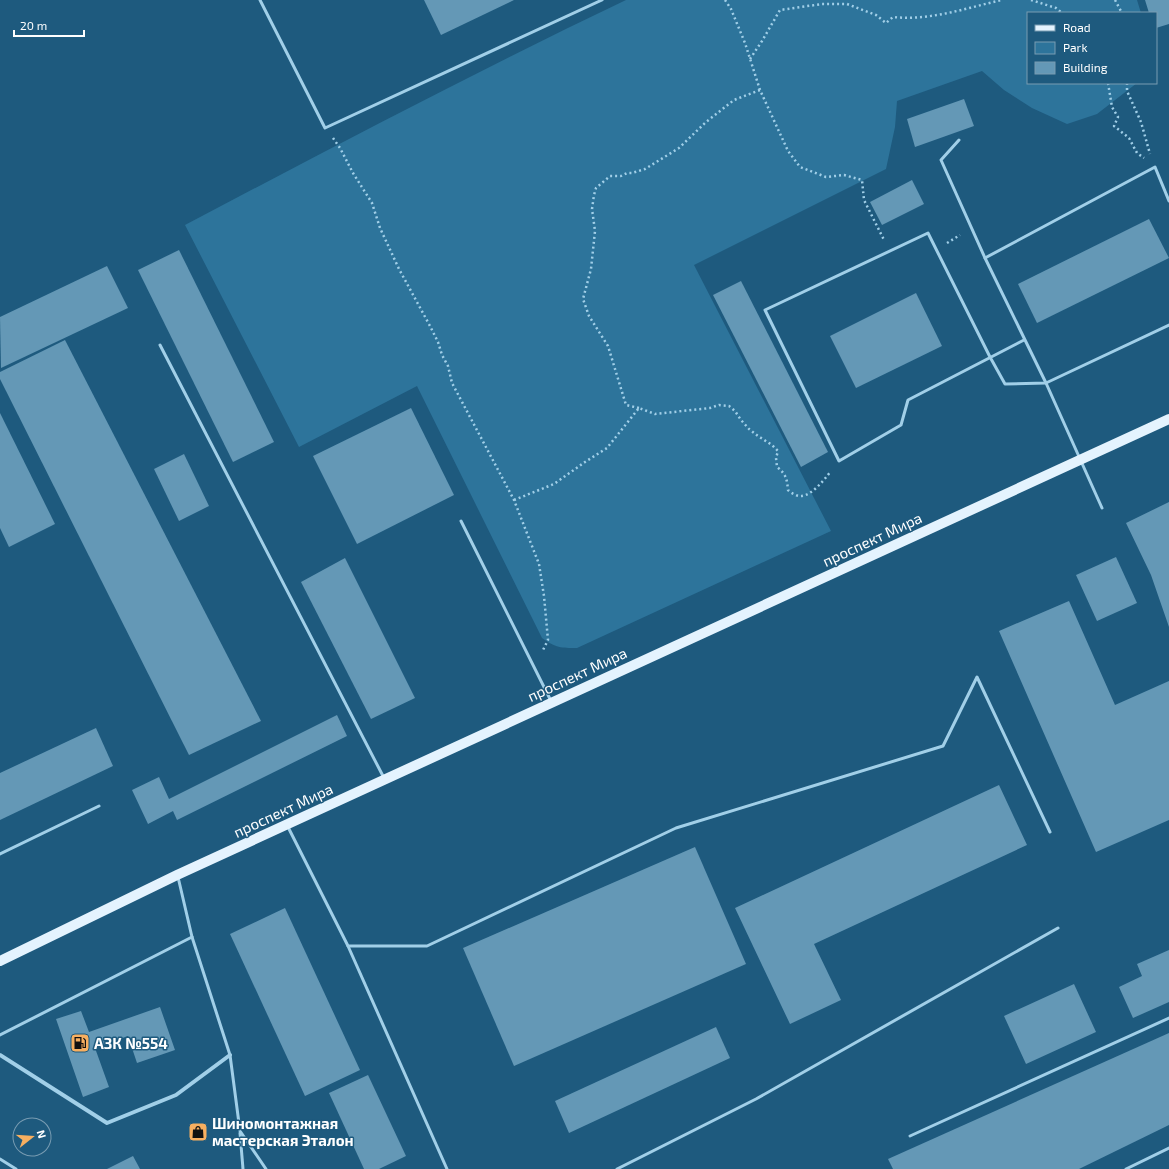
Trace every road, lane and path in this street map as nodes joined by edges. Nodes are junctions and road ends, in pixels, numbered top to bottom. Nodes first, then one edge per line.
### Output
1 (260, 0) edge
2 (602, 0) edge
3 (725, 0) edge
4 (1002, 0) edge
5 (1031, 0) edge
6 (1115, 0) edge
7 (1061, 12) edge
8 (1121, 12) edge
9 (750, 59) junction
10 (1108, 84) edge
11 (1127, 84) edge
12 (760, 90) junction
13 (326, 128) junction
14 (959, 140) dead end
15 (1155, 168) junction
16 (1169, 201) edge
17 (971, 227) junction
18 (937, 250) junction
19 (890, 251) junction
20 (985, 258) junction
21 (1169, 325) edge
22 (1024, 340) junction
23 (160, 345) dead end
24 (990, 357) junction
25 (1046, 383) junction
26 (640, 408) junction
27 (1169, 419) edge
28 (1081, 459) junction
29 (839, 462) junction
30 (514, 500) junction
31 (1102, 508) dead end
32 (461, 521) dead end
33 (542, 653) dead end
34 (551, 703) junction
35 (385, 779) junction
36 (99, 806) dead end
37 (287, 825) junction
38 (1050, 832) dead end
39 (0, 854) edge
40 (178, 875) junction
41 (1058, 928) dead end
42 (192, 937) junction
43 (348, 946) junction
44 (0, 961) edge
45 (1169, 1018) edge
46 (0, 1035) edge
47 (0, 1055) edge
48 (230, 1055) junction
49 (240, 1131) junction
50 (910, 1136) dead end
51 (1169, 1148) edge
52 (0, 1159) edge
53 (16, 1169) edge
54 (243, 1169) edge
55 (266, 1169) edge
56 (447, 1169) edge
57 (617, 1169) edge
58 (1126, 1169) edge

1 - 13 lane
2 - 13 lane
3 - 9 path
4 - 9 path
5 - 7 path
6 - 8 path
9 - 12 path
10 - 15 path
11 - 15 path
12 - 19 path
12 - 26 path
13 - 30 path
14 - 17 lane
15 - 16 lane
15 - 20 lane
17 - 18 path
17 - 20 lane
18 - 19 lane
18 - 24 lane
19 - 29 lane
20 - 22 lane
21 - 25 lane
22 - 24 lane
22 - 25 lane
23 - 35 lane
24 - 25 lane
24 - 29 lane
25 - 28 lane
26 - 29 path
26 - 30 path
27 - 28 main road, проспект Мира
28 - 31 lane
28 - 34 main road, проспект Мира
30 - 33 path
32 - 34 lane
34 - 35 main road, проспект Мира
35 - 37 main road, проспект Мира
36 - 39 lane
37 - 40 main road, проспект Мира
37 - 43 lane
38 - 43 lane
40 - 42 lane
40 - 44 main road, проспект Мира
41 - 57 lane
42 - 46 lane
42 - 48 lane
43 - 56 lane
45 - 50 lane
47 - 48 street
48 - 49 lane
49 - 54 lane
49 - 55 lane
51 - 58 lane
52 - 53 lane

